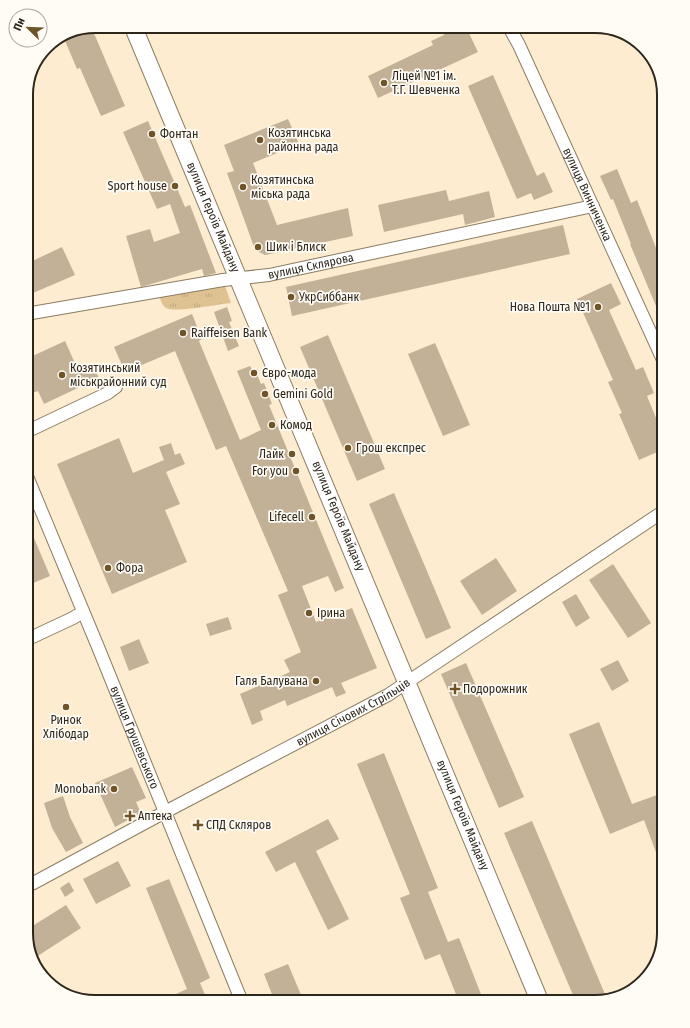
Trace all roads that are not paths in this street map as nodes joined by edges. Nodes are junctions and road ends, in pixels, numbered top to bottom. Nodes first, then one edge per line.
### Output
1 (136, 33) edge
2 (513, 33) edge
3 (593, 206) junction
4 (240, 278) junction
5 (33, 313) edge
6 (657, 347) edge
7 (116, 387) dead end
8 (33, 429) edge
9 (33, 491) edge
10 (657, 516) edge
11 (84, 612) junction
12 (33, 637) edge
13 (409, 681) junction
14 (165, 812) junction
15 (33, 883) edge
16 (239, 995) edge
17 (537, 995) edge

1 - 4 street, вулиця Героїв Майдану
2 - 3 street, вулиця Винниченка
3 - 4 street, вулиця Склярова
3 - 6 street, вулиця Винниченка
4 - 5 street, вулиця Склярова
4 - 13 street, вулиця Героїв Майдану
7 - 8 street
9 - 11 street, вулиця Грушевського
10 - 13 street, вулиця Січових Стрільців
11 - 12 street
11 - 14 street, вулиця Грушевського
13 - 14 street, вулиця Січових Стрільців
13 - 17 street, вулиця Героїв Майдану
14 - 15 street, вулиця Січових Стрільців
14 - 16 street, вулиця Грушевського

